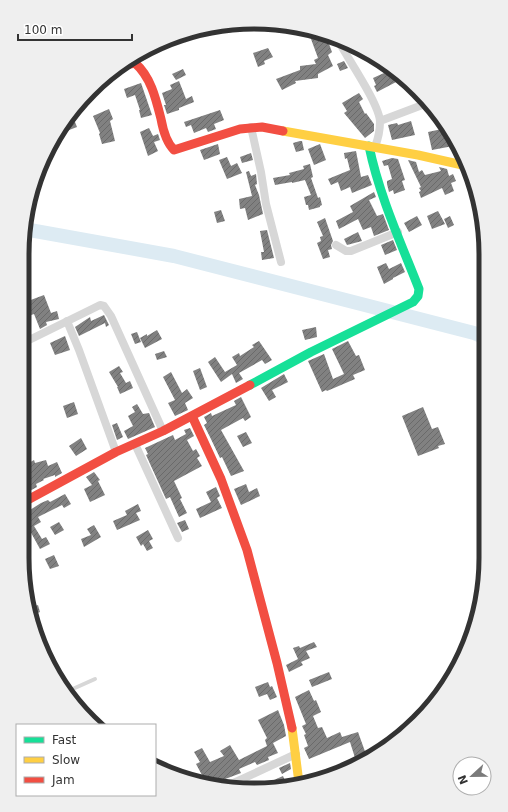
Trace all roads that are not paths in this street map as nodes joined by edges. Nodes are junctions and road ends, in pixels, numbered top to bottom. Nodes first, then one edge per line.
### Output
1 (342, 47) edge
2 (135, 63) edge
3 (422, 105) edge
4 (380, 121) junction
5 (251, 127) junction
6 (372, 147) junction
7 (460, 164) edge
8 (398, 232) junction
9 (336, 245) dead end
10 (281, 262) dead end
11 (67, 320) junction
12 (29, 340) edge
13 (192, 416) junction
14 (163, 431) junction
15 (135, 444) junction
16 (116, 452) junction
17 (29, 499) edge
18 (178, 538) dead end
19 (95, 679) dead end
20 (71, 690) edge
21 (296, 754) junction
22 (298, 779) edge
23 (235, 782) edge

1 - 4 street
2 - 5 street
3 - 4 street
4 - 6 street
5 - 6 street
5 - 10 street
6 - 7 street
6 - 8 street
8 - 9 street
8 - 13 street
11 - 12 street
11 - 14 street
11 - 16 street
13 - 14 street
13 - 21 street
14 - 15 street
15 - 16 street
15 - 18 street
16 - 17 street
19 - 20 lane
21 - 22 street
21 - 23 street

